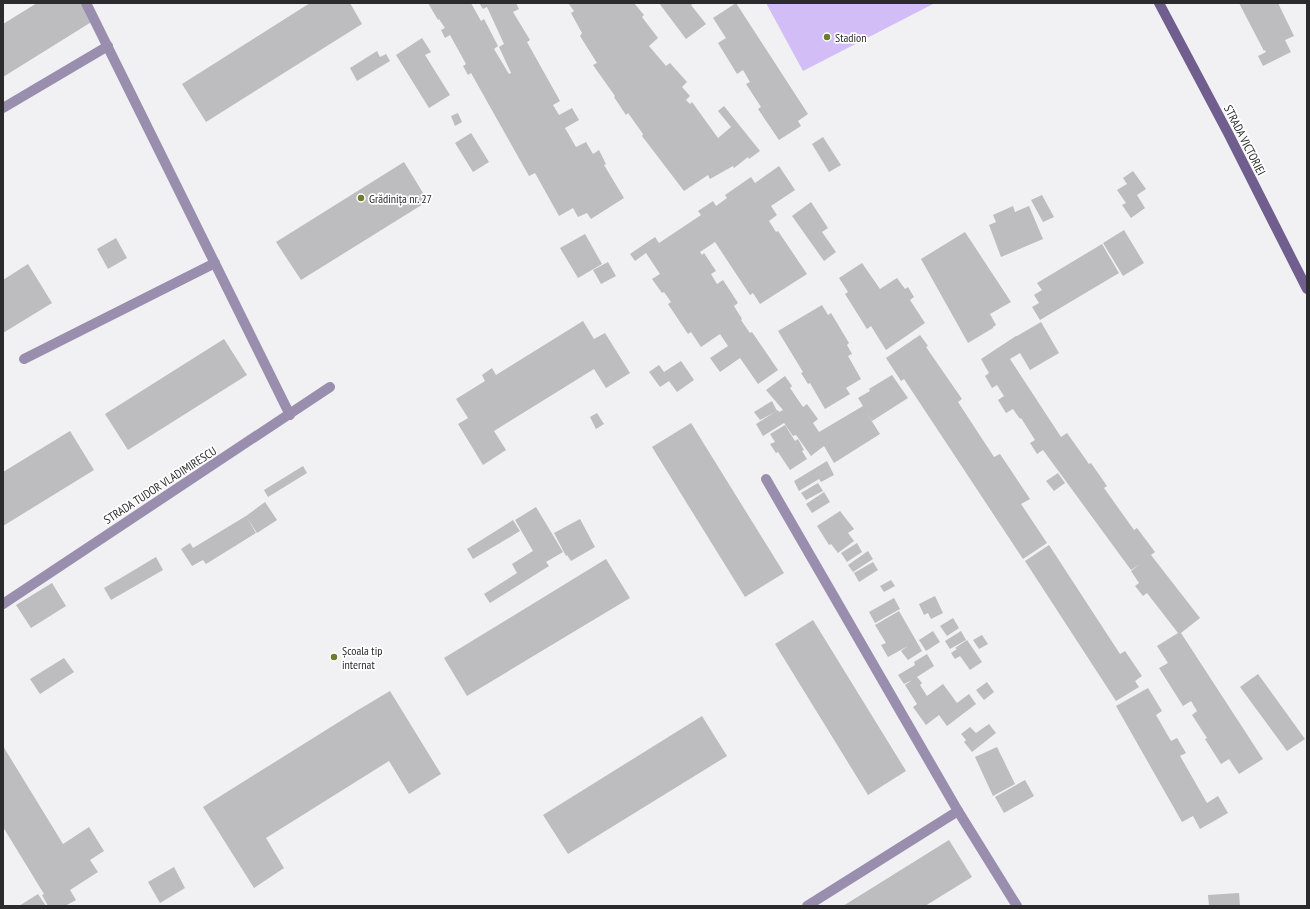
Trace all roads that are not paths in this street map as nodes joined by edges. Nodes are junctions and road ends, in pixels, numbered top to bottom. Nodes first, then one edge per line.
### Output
1 (86, 3) edge
2 (1159, 3) edge
3 (108, 46) junction
4 (3, 108) edge
5 (215, 263) junction
6 (1307, 289) edge
7 (24, 359) dead end
8 (330, 387) dead end
9 (290, 415) junction
10 (766, 479) dead end
11 (3, 604) edge
12 (958, 812) junction
13 (807, 906) edge
14 (1017, 906) edge

1 - 3 street
2 - 6 street, STRADA VICTORIEI
3 - 4 street
3 - 5 street
5 - 7 street
5 - 9 street
8 - 9 street, STRADA TUDOR VLADIMIRESCU
9 - 11 street, STRADA TUDOR VLADIMIRESCU
10 - 12 street
12 - 13 street
12 - 14 street

